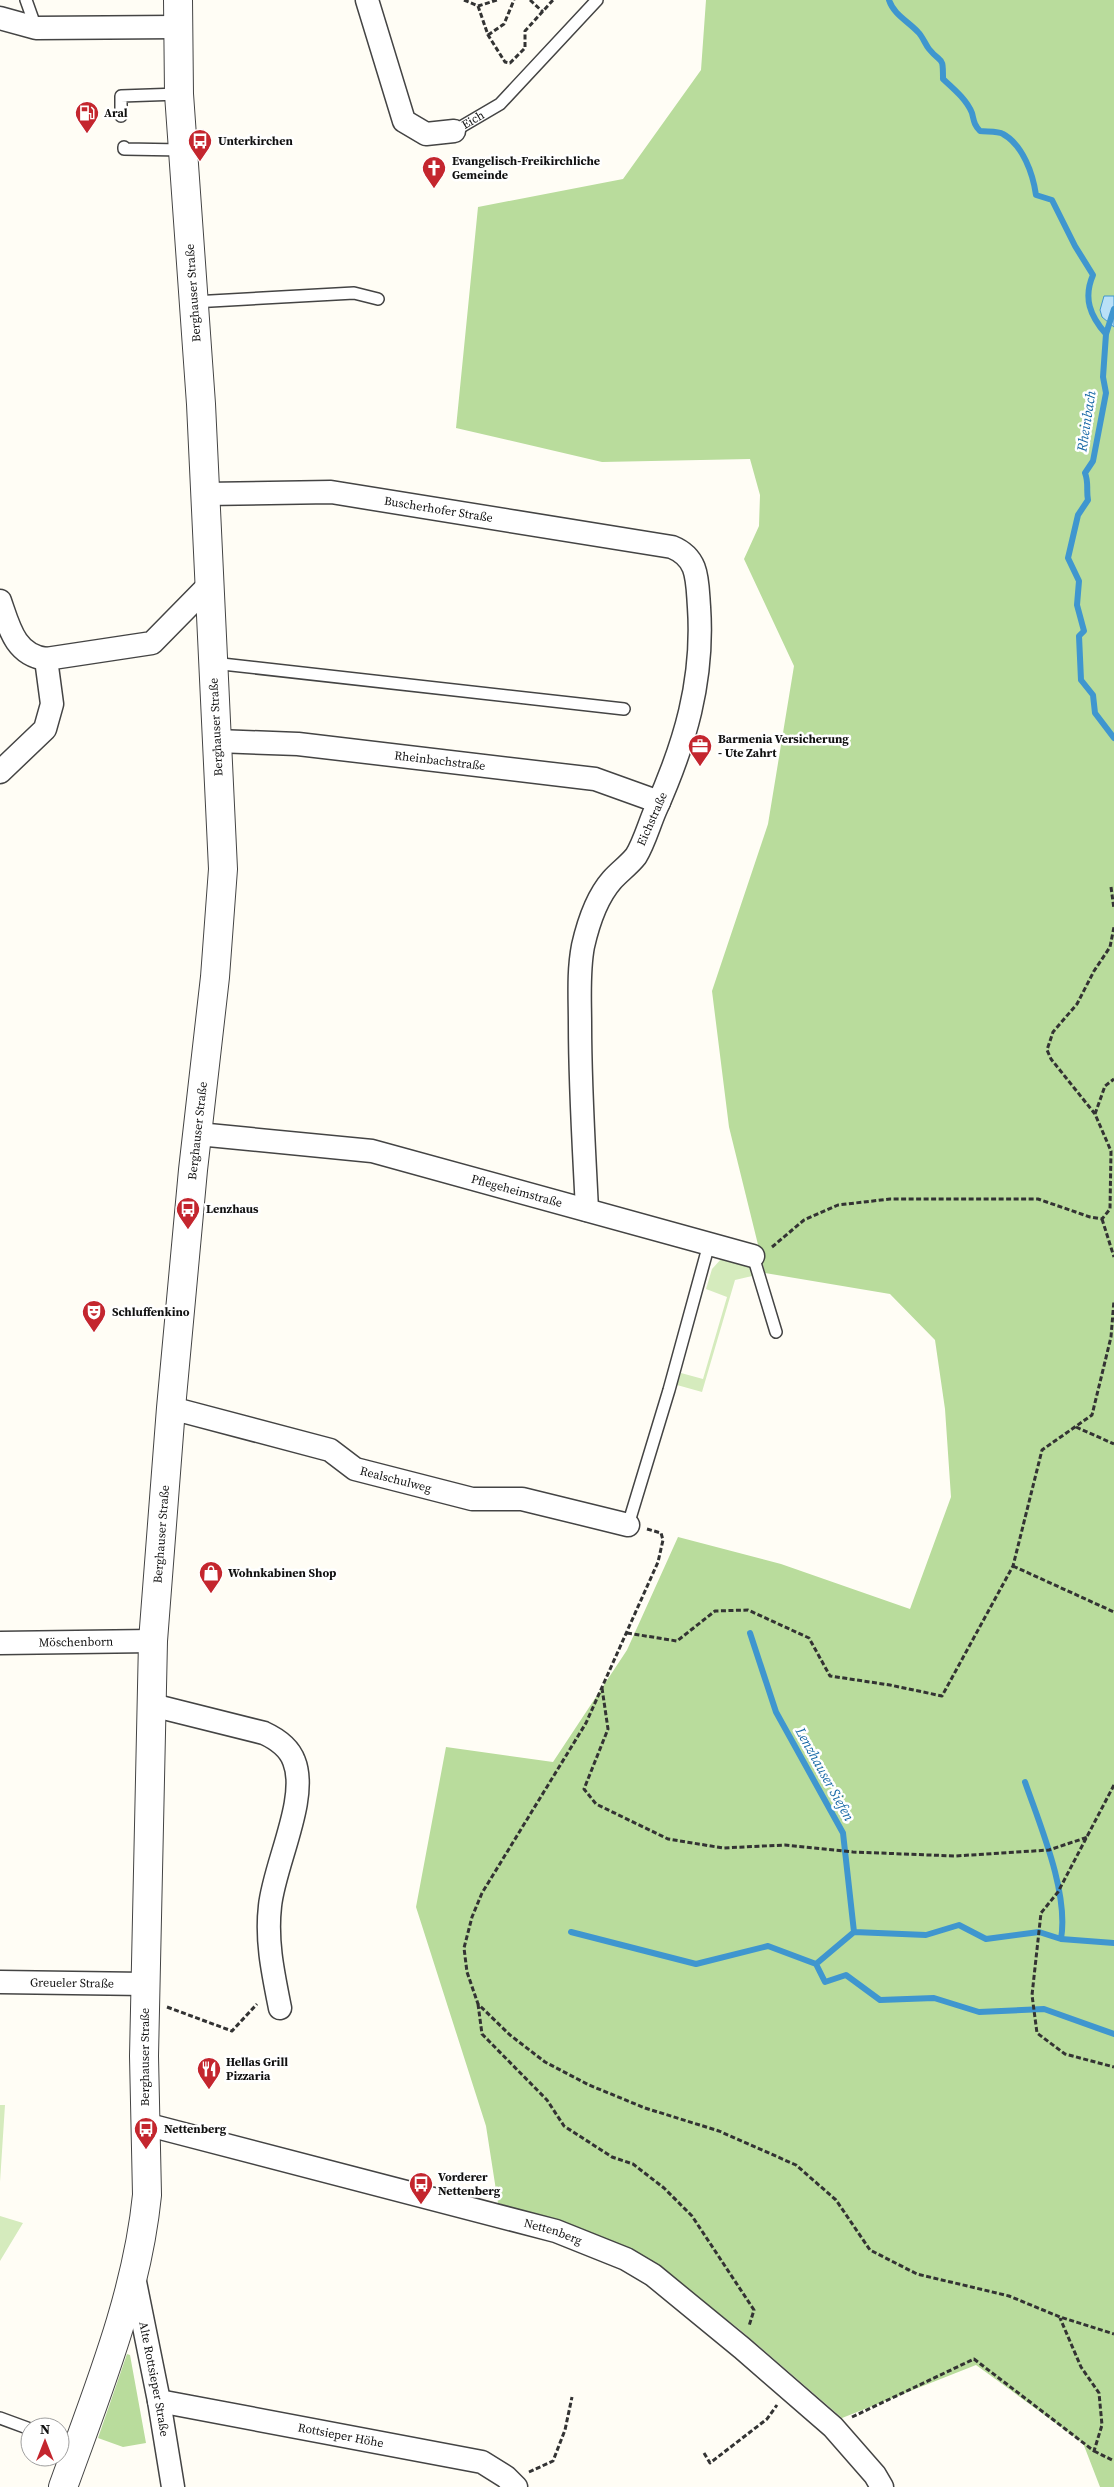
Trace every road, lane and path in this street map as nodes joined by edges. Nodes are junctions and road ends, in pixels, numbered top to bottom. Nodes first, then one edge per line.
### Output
1 (26, 0) edge
2 (178, 0) edge
3 (368, 0) edge
4 (464, 0) edge
5 (497, 0) edge
6 (514, 0) edge
7 (530, 0) edge
8 (553, 0) edge
9 (597, 0) edge
10 (478, 6) junction
11 (543, 12) junction
12 (0, 18) edge
13 (177, 27) junction
14 (36, 28) junction
15 (488, 35) junction
16 (179, 94) junction
17 (121, 116) dead end
18 (454, 131) joint
19 (124, 147) dead end
20 (183, 150) junction
21 (378, 299) dead end
22 (193, 302) junction
23 (205, 494) junction
24 (672, 547) joint
25 (208, 586) junction
26 (0, 602) edge
27 (46, 660) junction
28 (213, 663) junction
29 (624, 709) dead end
30 (217, 742) junction
31 (0, 772) edge
32 (660, 802) junction
33 (1111, 887) dead end
34 (1114, 909) edge
35 (1114, 927) edge
36 (1114, 1079) edge
37 (1094, 1114) junction
38 (198, 1134) junction
39 (587, 1210) junction
40 (1102, 1219) junction
41 (709, 1244) junction
42 (753, 1256) junction
43 (1114, 1257) edge
44 (1114, 1300) edge
45 (776, 1332) dead end
46 (170, 1408) junction
47 (1076, 1427) junction
48 (1114, 1444) edge
49 (628, 1525) junction
50 (1014, 1566) junction
51 (1114, 1612) edge
52 (627, 1633) junction
53 (154, 1641) junction
54 (0, 1643) edge
55 (601, 1686) junction
56 (152, 1705) junction
57 (1114, 1785) edge
58 (1088, 1837) junction
59 (0, 1982) edge
60 (145, 1984) junction
61 (478, 2004) junction
62 (162, 2005) dead end
63 (280, 2008) dead end
64 (248, 2013) dead end
65 (1114, 2067) edge
66 (145, 2124) junction
67 (132, 2271) junction
68 (1060, 2317) junction
69 (1114, 2334) edge
70 (742, 2348) junction
71 (790, 2389) junction
72 (572, 2397) dead end
73 (158, 2401) junction
74 (0, 2418) edge
75 (20, 2426) edge
76 (833, 2427) junction
77 (70, 2442) edge
78 (1094, 2451) junction
79 (704, 2453) dead end
80 (1114, 2461) edge
81 (66, 2467) edge
82 (513, 2484) edge
83 (63, 2487) edge
84 (172, 2487) edge
85 (882, 2487) edge

1 - 14 lane
2 - 13 street, Berghauser Straße
3 - 18 street, Eich
4 - 10 path
5 - 10 path
6 - 15 path
7 - 11 path
8 - 11 path
9 - 18 lane, Eich
10 - 15 path
11 - 15 path
12 - 14 street
13 - 14 street
13 - 16 street, Berghauser Straße
16 - 17 lane
16 - 20 street, Berghauser Straße
19 - 20 lane
20 - 22 street, Berghauser Straße
21 - 22 lane
22 - 23 street, Berghauser Straße
23 - 24 street, Buscherhofer Straße
23 - 25 street, Berghauser Straße
24 - 32 street, Eichstraße
25 - 27 street
25 - 28 street, Berghauser Straße
26 - 27 street
27 - 31 street
28 - 29 lane
28 - 30 street, Berghauser Straße
30 - 32 street, Rheinbachstraße
30 - 38 street, Berghauser Straße
32 - 39 street, Eichstraße
33 - 34 path
35 - 37 path
36 - 37 path
37 - 40 path
38 - 39 street, Pflegeheimstraße
38 - 46 street, Berghauser Straße
39 - 41 street, Pflegeheimstraße
40 - 42 path
40 - 43 path
41 - 42 street, Pflegeheimstraße
41 - 49 lane
42 - 45 lane
44 - 47 path
46 - 49 street, Realschulweg
46 - 53 street, Berghauser Straße
47 - 48 path
47 - 50 path
49 - 52 path
50 - 51 path
50 - 52 path
52 - 55 path
53 - 54 street, Möschenborn
53 - 56 street, Berghauser Straße
55 - 58 path
55 - 61 path
56 - 60 street, Berghauser Straße
56 - 63 street
57 - 58 path
58 - 65 path
59 - 60 street, Greueler Straße
60 - 66 street, Berghauser Straße
61 - 68 path
61 - 70 path
62 - 64 path
66 - 67 street, Berghauser Straße
66 - 70 street, Nettenberg
67 - 73 street, Alte Rottsieper Straße
67 - 77 street, Berghauser Straße
68 - 69 path
68 - 78 path
70 - 71 street, Nettenberg
71 - 76 street, Nettenberg
71 - 79 path
72 - 82 path
73 - 82 street, Rottsieper Höhe
73 - 84 street, Alte Rottsieper Straße
74 - 75 lane
76 - 78 path
76 - 85 street, Nettenberg
78 - 80 path
81 - 83 street, Berghauser Straße

